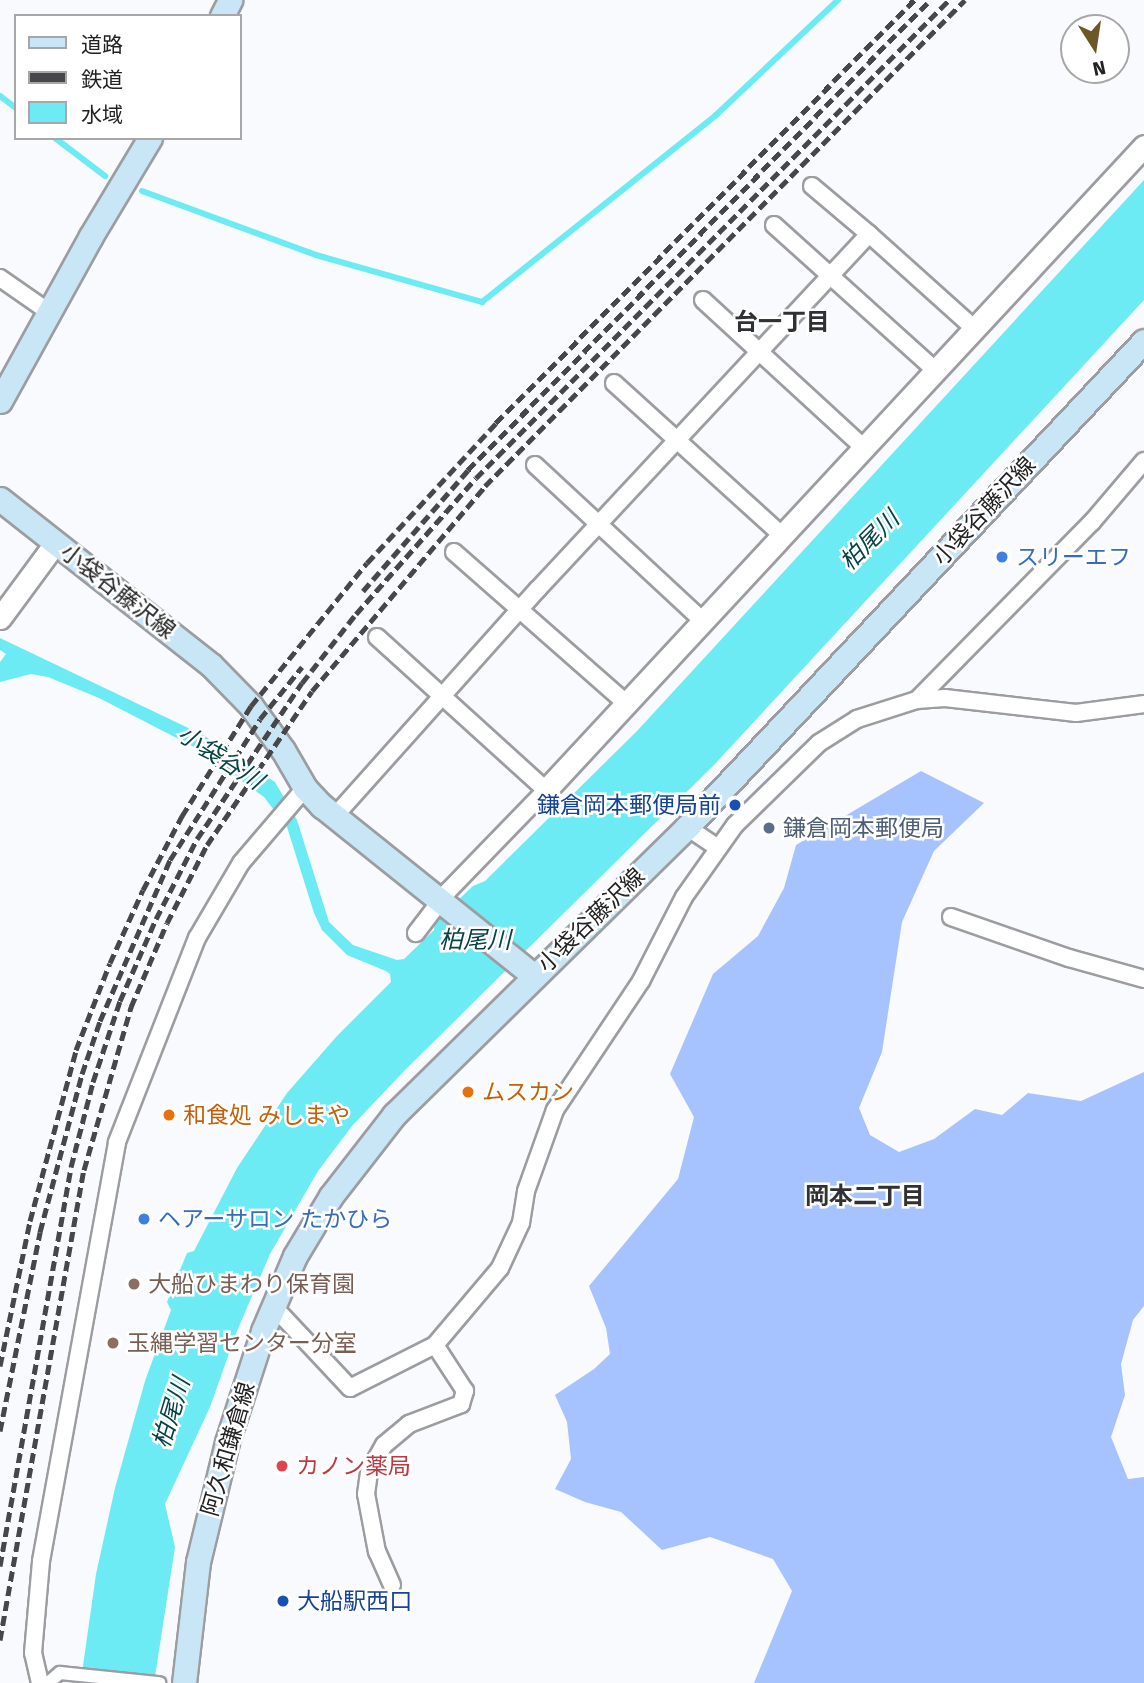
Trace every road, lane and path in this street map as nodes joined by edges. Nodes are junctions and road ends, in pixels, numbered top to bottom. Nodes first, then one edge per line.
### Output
1 (149, 140) edge
2 (1144, 146) edge
3 (812, 186) dead end
4 (774, 225) dead end
5 (869, 234) junction
6 (830, 275) junction
7 (0, 278) edge
8 (702, 300) dead end
9 (49, 312) junction
10 (975, 329) junction
11 (1144, 341) edge
12 (758, 353) junction
13 (936, 371) junction
14 (614, 383) dead end
15 (0, 401) edge
16 (677, 443) junction
17 (864, 448) junction
18 (1144, 461) edge
19 (535, 465) dead end
20 (0, 499) edge
21 (600, 523) junction
22 (784, 537) junction
23 (56, 542) junction
24 (454, 552) dead end
25 (520, 609) junction
26 (0, 618) edge
27 (705, 622) junction
28 (377, 637) dead end
29 (443, 695) junction
30 (918, 700) junction
31 (1144, 704) edge
32 (628, 705) junction
33 (546, 790) junction
34 (298, 795) junction
35 (334, 817) junction
36 (687, 827) junction
37 (717, 847) junction
38 (442, 902) junction
39 (951, 917) dead end
40 (416, 933) dead end
41 (534, 976) junction
42 (1144, 979) edge
43 (274, 1307) junction
44 (435, 1345) junction
45 (392, 1585) dead end
46 (40, 1683) edge
47 (48, 1683) edge
48 (159, 1683) edge
49 (184, 1683) edge

1 - 9 main road
2 - 10 street
3 - 5 street
4 - 6 street
5 - 6 street
5 - 10 street
6 - 12 street
6 - 13 street
7 - 9 street
8 - 12 street
9 - 15 main road
10 - 13 street
11 - 36 main road, 小袋谷藤沢線
12 - 16 street
12 - 17 street
13 - 17 street
14 - 16 street
16 - 21 street
16 - 22 street
17 - 22 street
18 - 30 street
19 - 21 street
20 - 23 main road, 小袋谷藤沢線
21 - 25 street
21 - 27 street
22 - 27 street
23 - 26 street
23 - 34 main road, 小袋谷藤沢線
24 - 25 street
25 - 29 street
25 - 32 street
27 - 32 street
28 - 29 street
29 - 33 street
29 - 35 street
30 - 31 street
30 - 37 street
32 - 33 street
33 - 38 street
34 - 35 main road, 小袋谷藤沢線
34 - 46 street
35 - 38 main road, 小袋谷藤沢線
36 - 37 street
36 - 41 main road, 小袋谷藤沢線
37 - 44 street
38 - 40 street
38 - 41 main road, 小袋谷藤沢線
39 - 42 street
41 - 43 main road, 阿久和鎌倉線
43 - 44 street
43 - 49 main road, 阿久和鎌倉線
44 - 45 street
47 - 48 street

